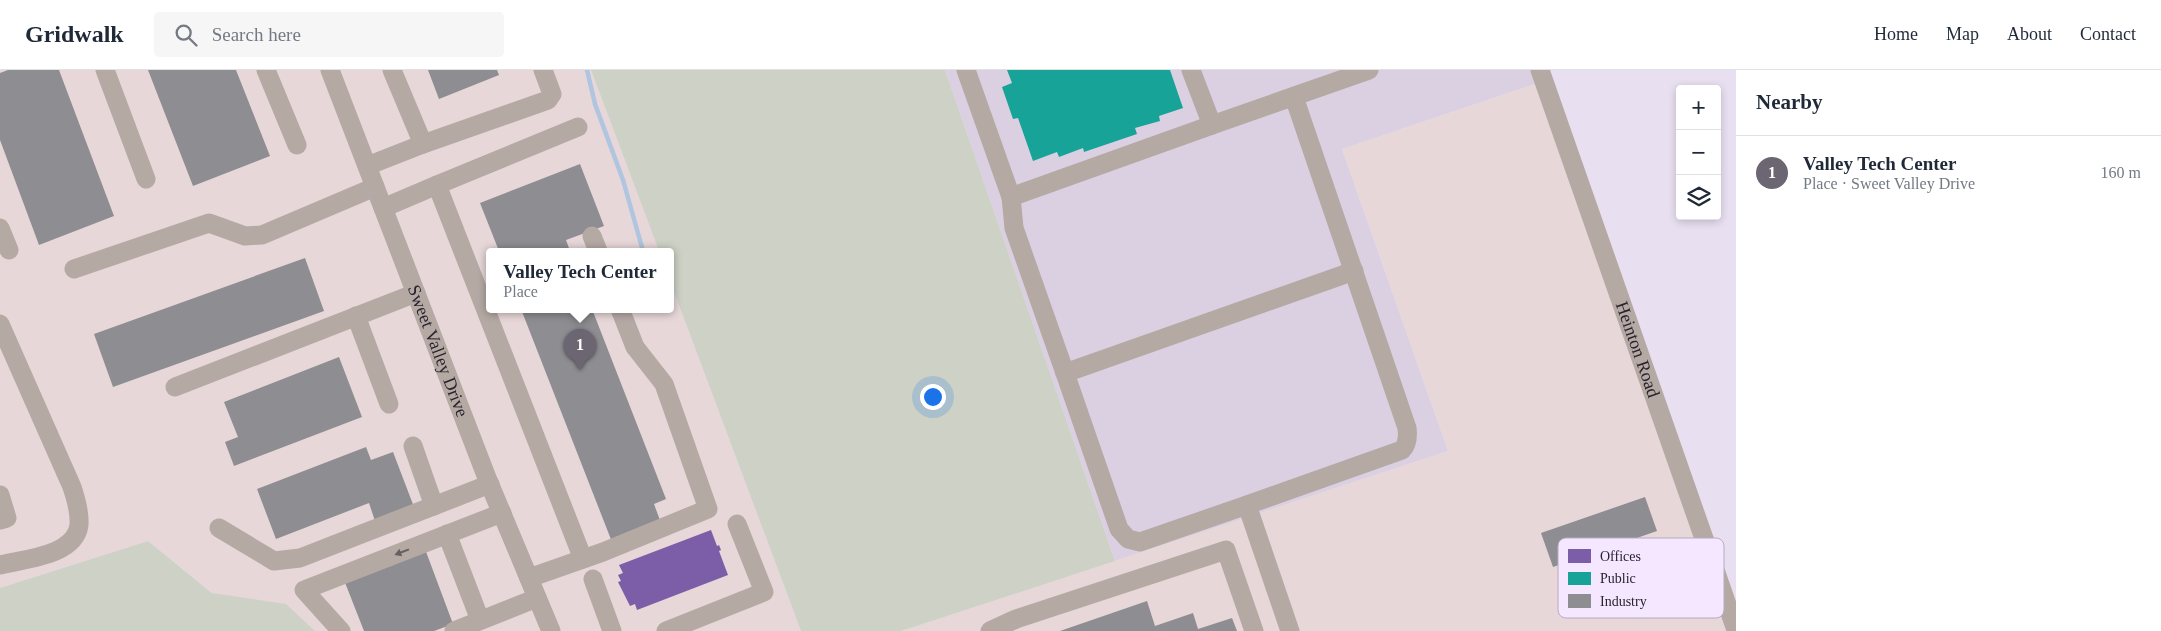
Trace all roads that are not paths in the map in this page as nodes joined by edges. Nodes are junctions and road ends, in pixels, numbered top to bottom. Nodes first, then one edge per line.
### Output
1 (105, 70) edge
2 (266, 70) edge
3 (330, 70) edge
4 (392, 70) edge
5 (543, 70) edge
6 (966, 70) edge
7 (1192, 70) edge
8 (1369, 70) edge
9 (1540, 70) edge
10 (1294, 96) junction
11 (1212, 125) junction
12 (578, 127) dead end
13 (423, 144) junction
14 (297, 145) dead end
15 (368, 166) junction
16 (146, 179) dead end
17 (437, 185) junction
18 (376, 187) junction
19 (1011, 197) junction
20 (384, 208) junction
21 (0, 228) edge
22 (8, 250) dead end
23 (74, 269) dead end
24 (1354, 271) junction
25 (416, 293) junction
26 (486, 311) edge
27 (487, 313) edge
28 (622, 313) edge
29 (356, 316) junction
30 (0, 324) edge
31 (1065, 373) junction
32 (175, 387) dead end
33 (389, 404) dead end
34 (412, 446) dead end
35 (490, 484) junction
36 (0, 495) edge
37 (1247, 505) junction
38 (434, 506) junction
39 (502, 513) junction
40 (0, 520) edge
41 (738, 524) dead end
42 (219, 528) dead end
43 (447, 534) junction
44 (1704, 538) edge
45 (583, 559) junction
46 (0, 565) edge
47 (529, 578) junction
48 (593, 579) dead end
49 (1724, 596) edge
50 (537, 598) junction
51 (480, 620) junction
52 (547, 630) edge
53 (1736, 630) edge
54 (341, 631) edge
55 (454, 631) edge
56 (612, 631) edge
57 (666, 631) edge
58 (990, 631) edge
59 (1254, 631) edge
60 (1290, 631) edge

1 - 16 street
2 - 14 street
3 - 15 street, Sweet Valley Drive
4 - 13 street
5 - 13 street
6 - 19 street
7 - 11 street
8 - 10 street
9 - 44 street, Heinton Road
10 - 11 street
10 - 24 street
11 - 19 street
12 - 17 street
13 - 15 street
15 - 18 street, Sweet Valley Drive
17 - 20 street
17 - 26 street
18 - 20 street, Sweet Valley Drive
18 - 23 street
19 - 31 street
20 - 25 street, Sweet Valley Drive
21 - 22 street
24 - 31 street
24 - 37 street
25 - 29 street
25 - 35 street, Sweet Valley Drive
27 - 45 street
28 - 45 street
29 - 32 street
29 - 33 street
30 - 46 street
31 - 37 street
34 - 38 street
35 - 38 street
35 - 39 street, Sweet Valley Drive
36 - 40 street
37 - 60 street
38 - 42 street
39 - 43 street
39 - 47 street, Sweet Valley Drive
41 - 57 street
43 - 51 street
43 -> 54 street
45 - 47 street
47 - 50 street, Sweet Valley Drive
48 - 56 street
49 - 53 street, Heinton Road
50 - 51 street
50 - 52 street, Sweet Valley Drive
51 - 55 street
58 - 59 street

